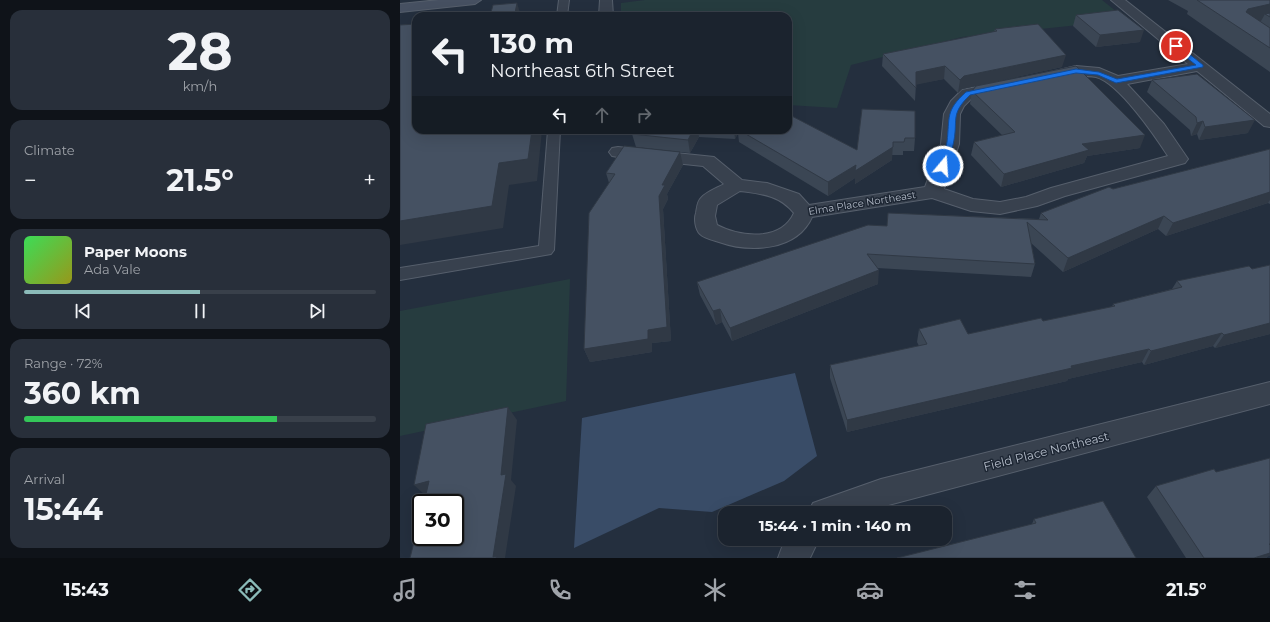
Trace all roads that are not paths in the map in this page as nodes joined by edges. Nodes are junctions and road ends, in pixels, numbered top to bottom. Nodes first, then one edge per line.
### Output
1 (475, 0) edge
2 (564, 0) edge
3 (606, 0) edge
4 (1117, 0) edge
5 (400, 8) edge
6 (562, 12) edge
7 (606, 12) edge
8 (1201, 66) junction
9 (1037, 79) edge
10 (1116, 81) junction
11 (1014, 84) edge
12 (1270, 122) edge
13 (554, 134) edge
14 (618, 152) edge
15 (737, 185) junction
16 (934, 192) junction
17 (804, 212) junction
18 (400, 274) edge
19 (1270, 393) edge
20 (843, 506) edge

1 - 5 main road
2 - 6 lane
3 - 7 street
4 - 8 street
8 - 10 street
8 - 12 street
9 - 10 street
10 - 16 street, Elma Place Northeast
11 - 16 street
13 - 18 lane
14 - 15 street
15 - 17 street, Elma Place Northeast
15 - 17 street
16 - 17 street, Elma Place Northeast
19 - 20 street, Field Place Northeast

